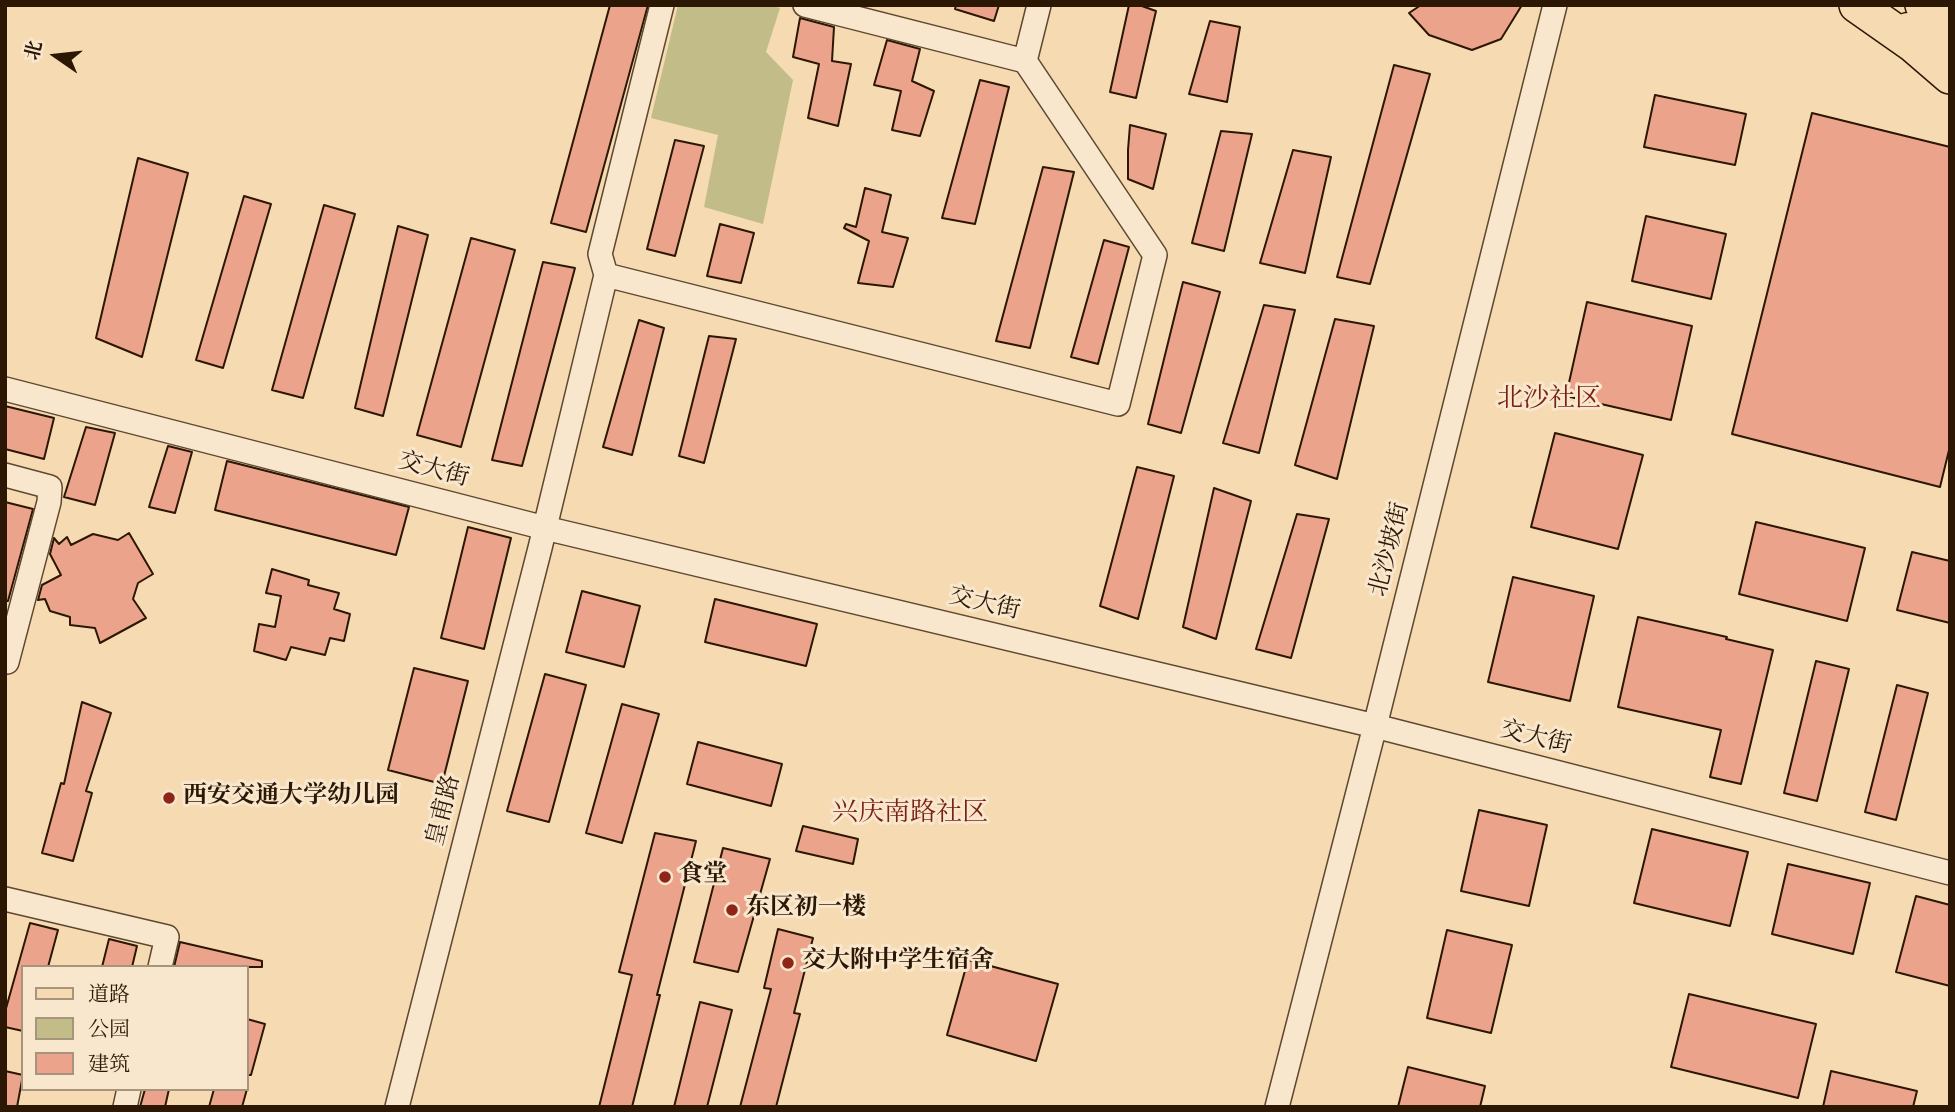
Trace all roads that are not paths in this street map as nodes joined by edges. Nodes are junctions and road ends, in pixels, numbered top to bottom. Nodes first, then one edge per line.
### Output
1 (662, 5) edge
2 (804, 5) edge
3 (1039, 5) edge
4 (1555, 5) edge
5 (1859, 5) edge
6 (1923, 5) edge
7 (1950, 25) edge
8 (1950, 51) edge
9 (1024, 61) junction
10 (1950, 76) edge
11 (606, 275) junction
12 (5, 389) edge
13 (5, 475) edge
14 (545, 528) junction
15 (5, 661) edge
16 (1375, 726) junction
17 (1950, 873) edge
18 (5, 899) edge
19 (160, 965) edge
20 (397, 1107) edge
21 (1277, 1107) edge

1 - 11 street, 皇甫路
2 - 9 street
3 - 9 street
4 - 16 street, 北沙坡街
5 - 8 main road
5 - 10 highway
6 - 7 highway
9 - 11 street
11 - 14 street, 皇甫路
12 - 14 street, 交大街
13 - 15 street
14 - 16 street, 交大街
14 - 20 street, 皇甫路
16 - 17 street, 交大街
16 - 21 street, 北沙坡街
18 - 19 street

